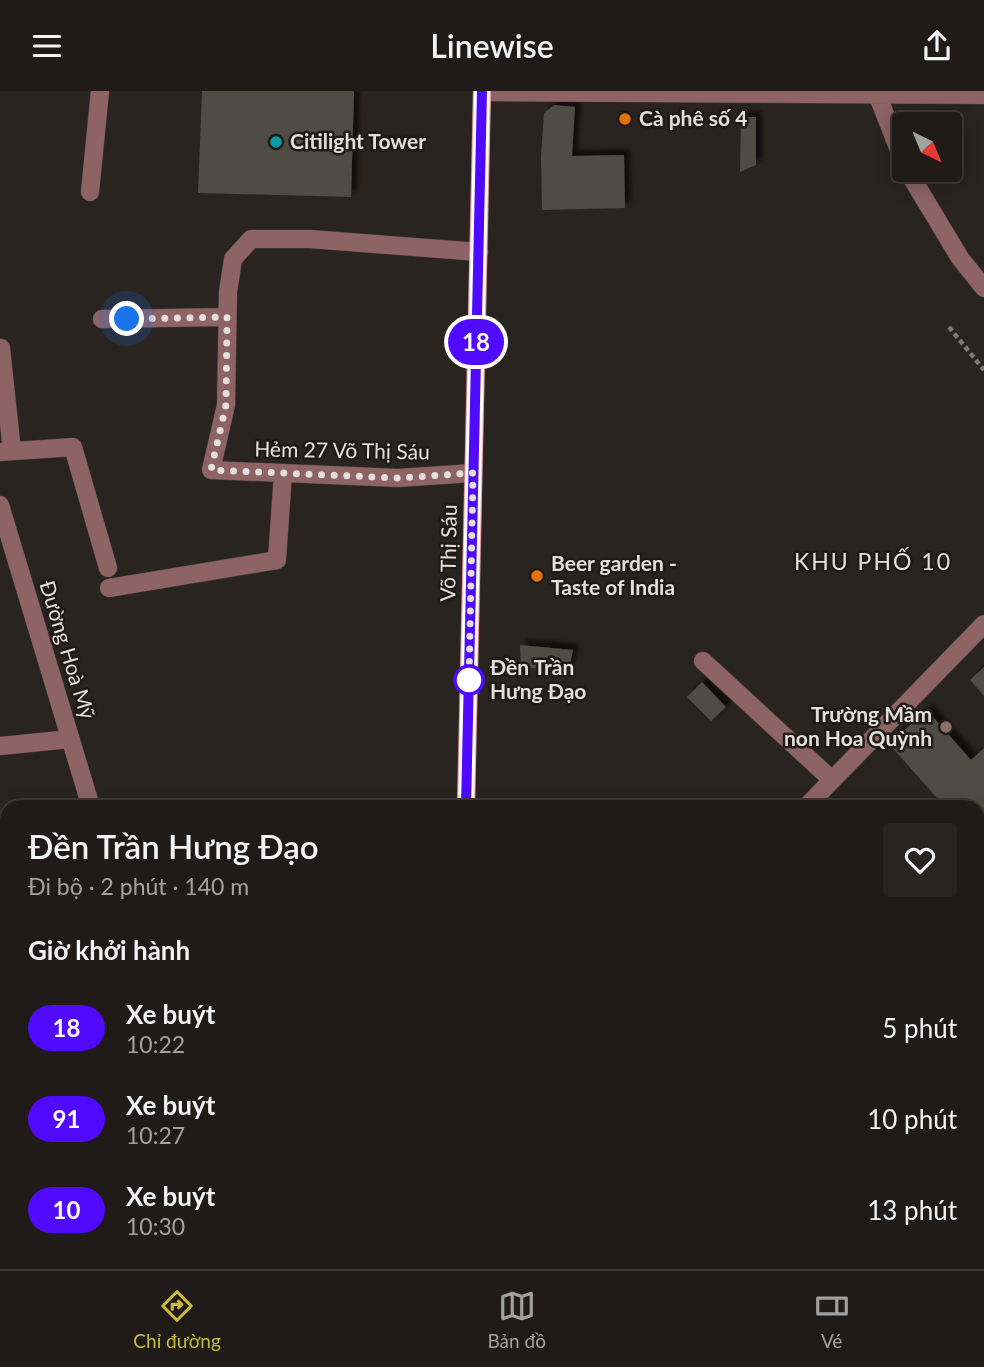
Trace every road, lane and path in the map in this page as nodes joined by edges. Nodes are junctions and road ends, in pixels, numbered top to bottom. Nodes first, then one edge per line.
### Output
1 (100, 91) edge
2 (482, 92) edge
3 (877, 94) junction
4 (984, 95) edge
5 (892, 132) edge
6 (914, 182) edge
7 (90, 192) dead end
8 (479, 252) junction
9 (984, 288) edge
10 (227, 317) junction
11 (102, 319) dead end
12 (949, 327) dead end
13 (1, 348) edge
14 (984, 370) edge
15 (6, 451) edge
16 (283, 473) junction
17 (473, 473) junction
18 (0, 505) edge
19 (108, 568) dead end
20 (109, 588) dead end
21 (984, 624) edge
22 (703, 661) dead end
23 (69, 739) junction
24 (0, 746) edge
25 (832, 780) junction
26 (90, 800) edge
27 (466, 800) edge
28 (813, 800) edge

1 - 7 street
2 - 3 street
2 - 8 main road, Võ Thị Sáu
3 - 4 street
3 - 5 street
6 - 9 street
8 - 10 street
8 - 17 main road, Võ Thị Sáu
10 - 11 street
10 - 16 street, Hẻm 27 Võ Thị Sáu
12 - 14 path
13 - 15 street
15 - 19 street
16 - 17 street, Hẻm 27 Võ Thị Sáu
16 - 20 street
17 - 27 main road, Võ Thị Sáu
18 - 23 street, Đường Hoà Mỹ
21 - 25 street
22 - 25 street
23 - 24 street
23 - 26 street, Đường Hoà Mỹ
25 - 28 street

